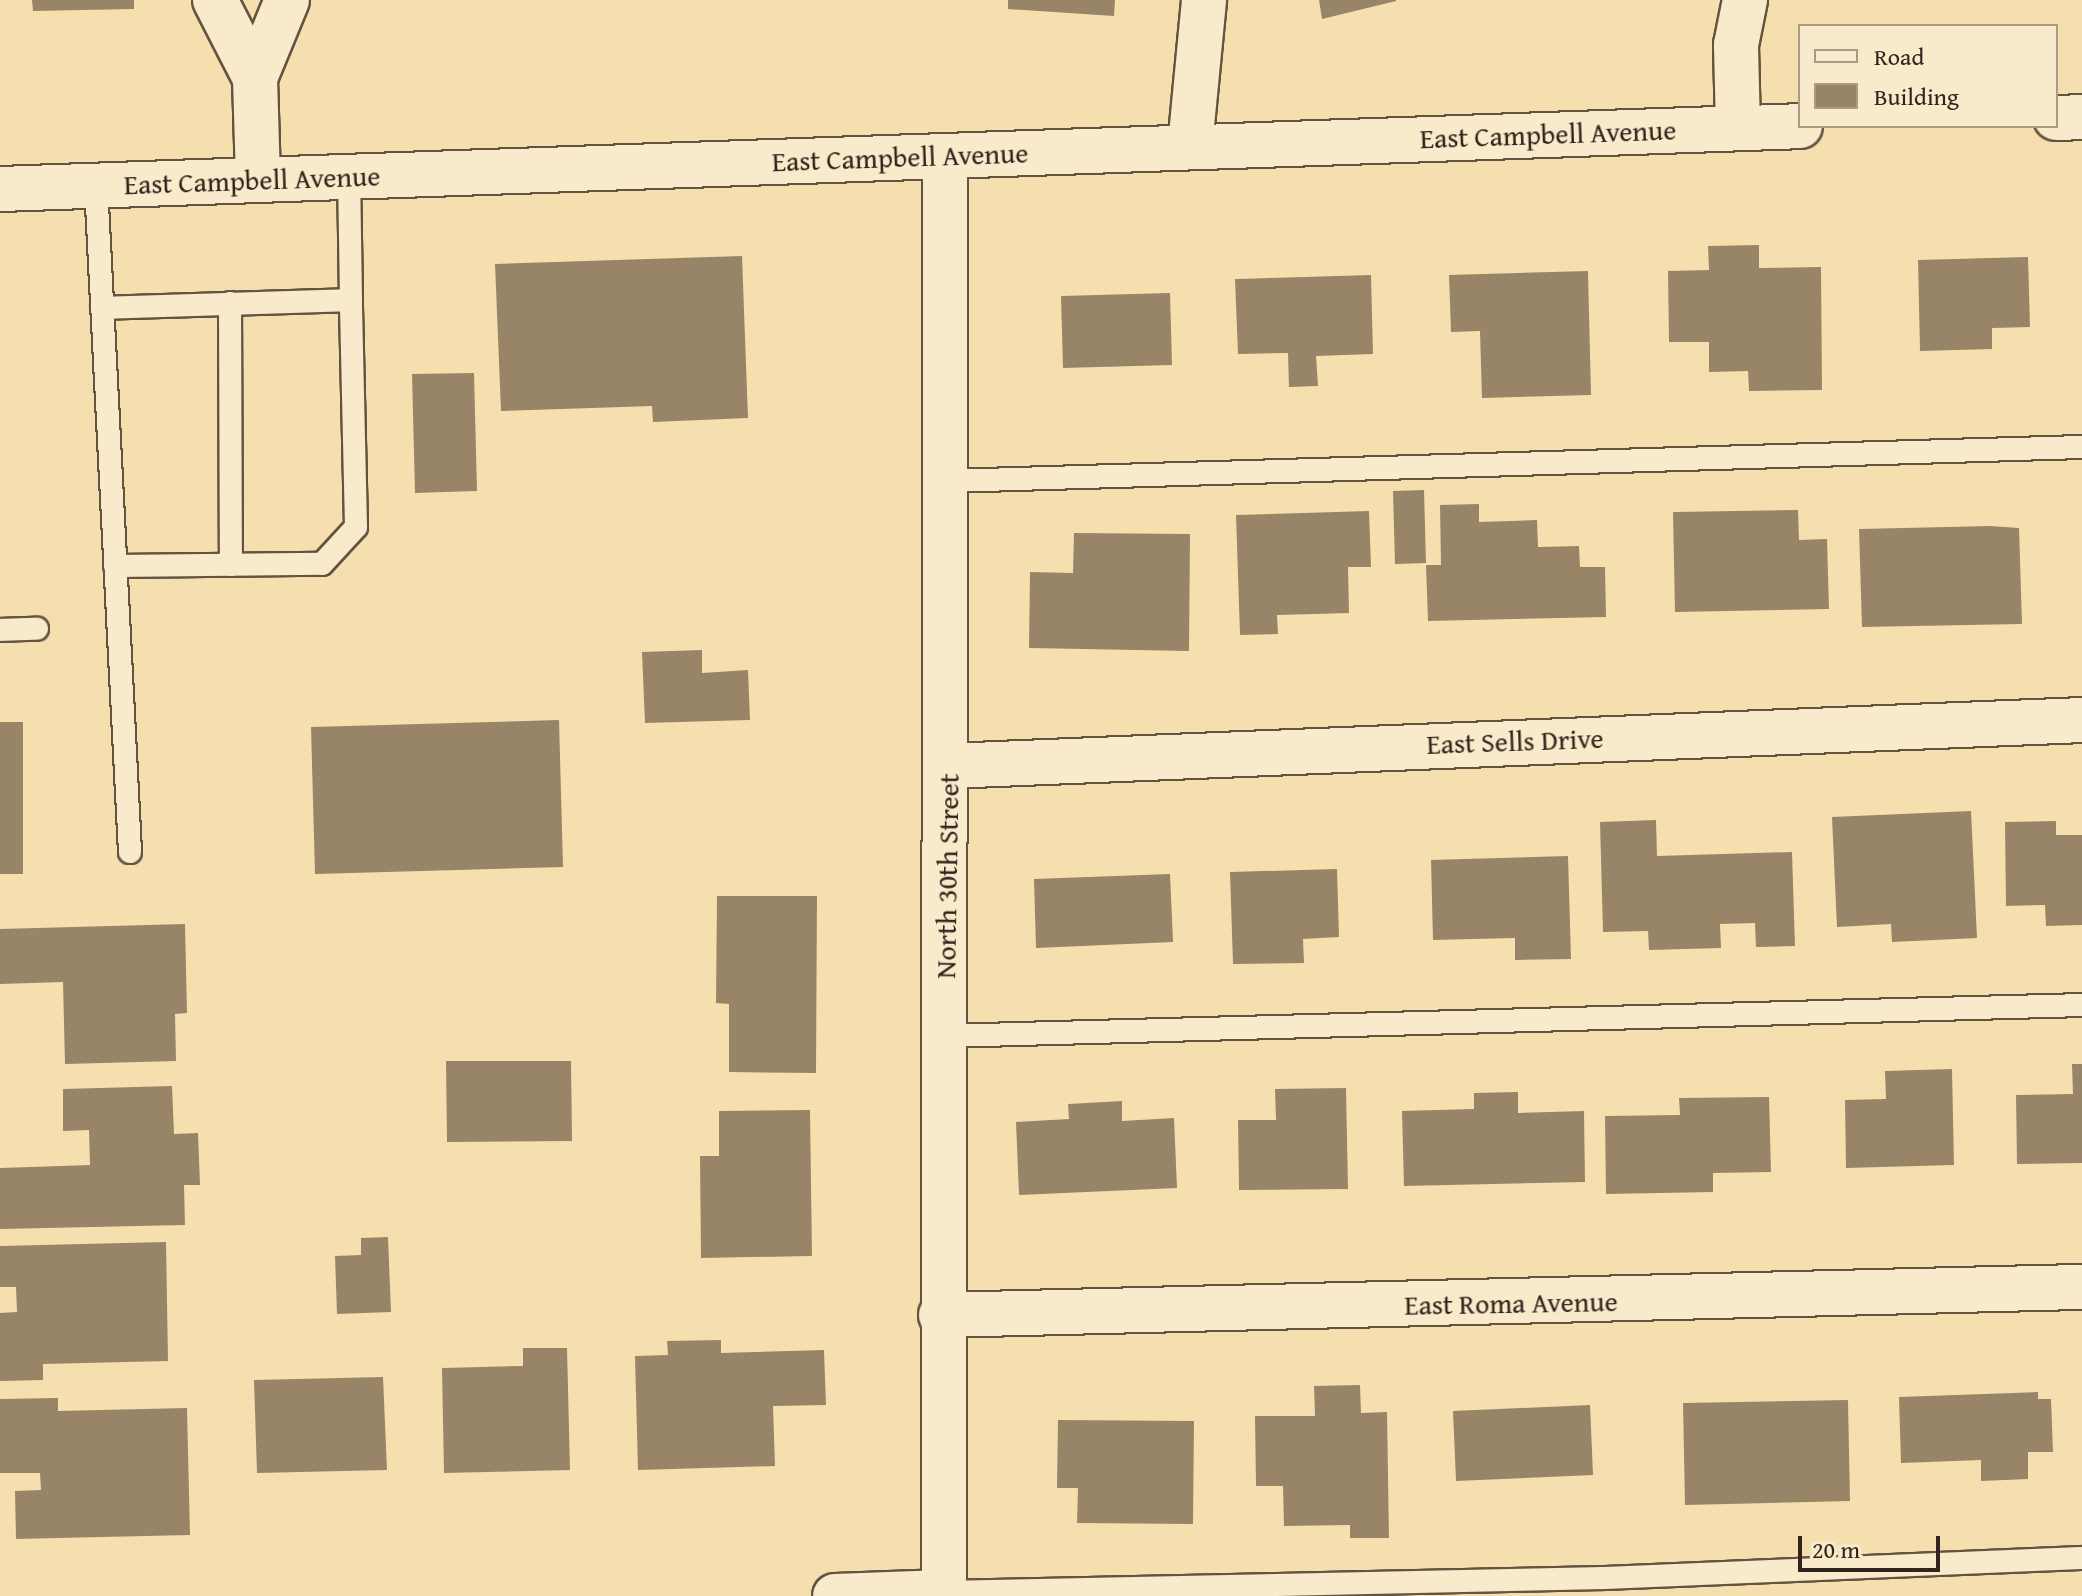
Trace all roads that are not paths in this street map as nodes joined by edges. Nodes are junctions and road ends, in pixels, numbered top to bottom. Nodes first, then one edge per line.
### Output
1 (215, 0) edge
2 (287, 0) edge
3 (1204, 0) edge
4 (1745, 0) edge
5 (255, 78) junction
6 (2082, 117) edge
7 (2058, 118) edge
8 (1798, 126) edge
9 (1738, 128) junction
10 (1190, 146) junction
11 (945, 156) junction
12 (349, 176) junction
13 (258, 179) junction
14 (96, 185) junction
15 (0, 189) edge
16 (351, 300) junction
17 (230, 303) junction
18 (102, 308) junction
19 (2082, 447) edge
20 (949, 481) junction
21 (231, 565) junction
22 (115, 566) junction
23 (37, 629) dead end
24 (0, 630) edge
25 (2082, 720) edge
26 (948, 766) junction
27 (130, 852) dead end
28 (2082, 1005) edge
29 (945, 1036) junction
30 (2082, 1287) edge
31 (941, 1315) junction
32 (2082, 1558) edge
33 (944, 1594) edge
34 (835, 1596) edge

1 - 5 street
2 - 5 street
3 - 10 street
4 - 9 street
5 - 13 street
6 - 7 street
8 - 9 street, East Campbell Avenue
9 - 10 street, East Campbell Avenue
10 - 11 street, East Campbell Avenue
11 - 12 street, East Campbell Avenue
11 - 20 street, North 30th Street
12 - 13 street, East Campbell Avenue
12 - 16 lane
13 - 14 street, East Campbell Avenue
14 - 15 street, East Campbell Avenue
14 - 18 lane
16 - 17 lane
16 - 21 lane
17 - 18 lane
17 - 21 lane
18 - 22 lane
19 - 20 lane
20 - 26 street, North 30th Street
21 - 22 lane
22 - 27 lane
23 - 24 lane
25 - 26 street, East Sells Drive
26 - 29 street, North 30th Street
28 - 29 lane
29 - 31 street, North 30th Street
30 - 31 street, East Roma Avenue
31 - 33 street, North 30th Street
32 - 33 lane
33 - 34 street

